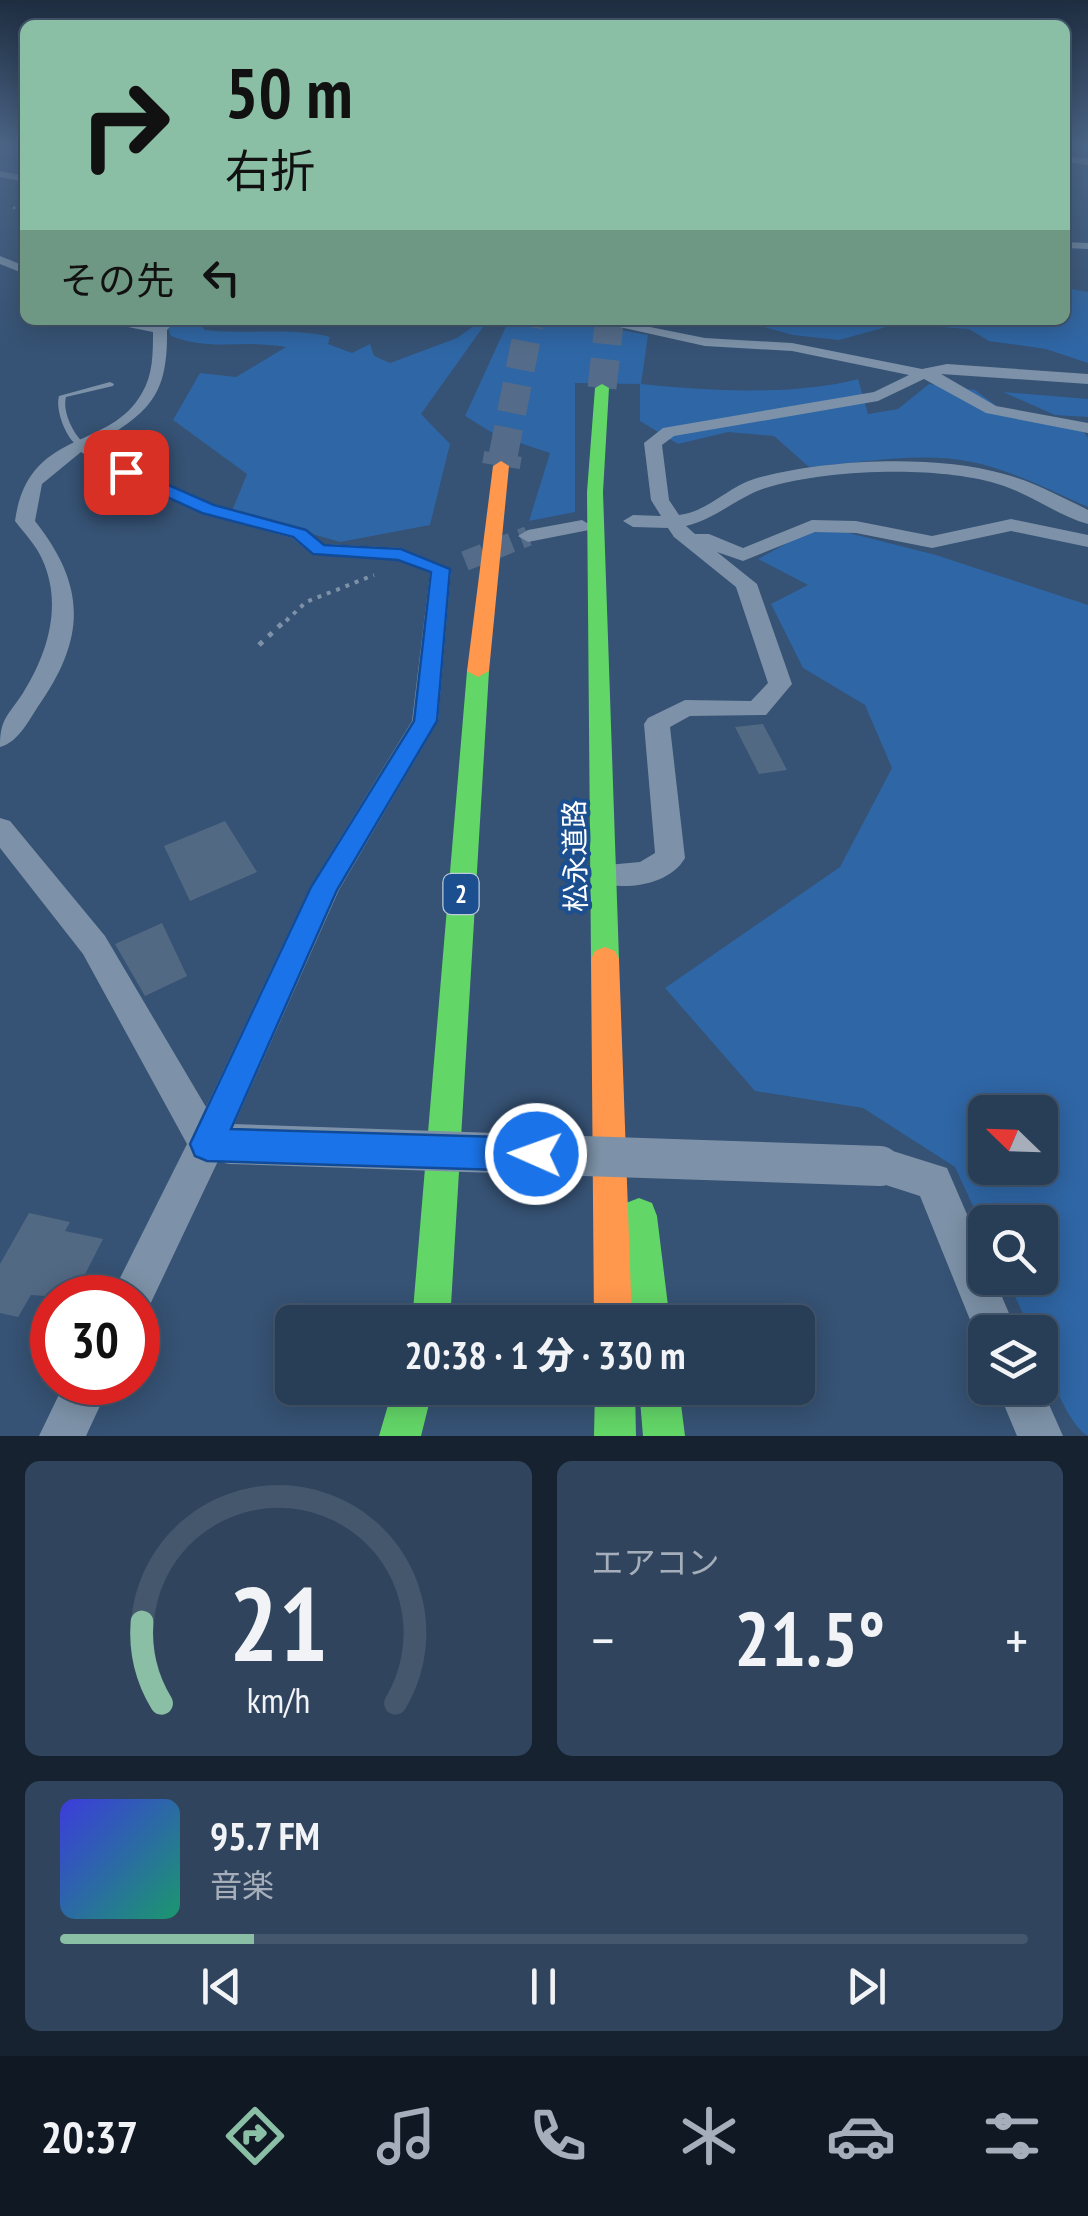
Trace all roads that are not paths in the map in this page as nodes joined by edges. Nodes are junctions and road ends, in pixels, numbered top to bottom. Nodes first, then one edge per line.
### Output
1 (164, 325) edge
2 (620, 325) edge
3 (924, 373) junction
4 (1088, 379) edge
5 (110, 384) dead end
6 (602, 388) tunnel mouth
7 (1088, 428) edge
8 (82, 445) junction
9 (501, 466) tunnel mouth
10 (1088, 518) edge
11 (676, 520) junction
12 (633, 521) dead end
13 (582, 526) dead end
14 (528, 536) tunnel mouth
15 (1088, 540) edge
16 (473, 719) junction
17 (425, 721) junction
18 (0, 739) edge
19 (0, 828) edge
20 (606, 874) junction
21 (606, 939) junction
22 (219, 1144) junction
23 (144, 1275) edge
24 (432, 1305) edge
25 (613, 1305) edge
26 (649, 1305) edge
27 (989, 1315) edge
28 (78, 1405) edge
29 (408, 1405) edge
30 (425, 1405) edge
31 (615, 1405) edge
32 (660, 1405) edge
33 (1027, 1405) edge
34 (62, 1436) edge
35 (400, 1436) edge
36 (422, 1436) edge
37 (616, 1436) edge
38 (664, 1436) edge
39 (1040, 1436) edge

1 - 8 street
2 - 3 street
3 - 4 street
3 - 7 street
3 - 11 street
5 - 8 lane
6 - 20 highway, 松永道路
8 - 17 street
8 - 18 street
9 - 16 highway, 2
10 - 11 street
11 - 12 street
11 - 15 street
11 - 20 street
13 - 14 street
16 - 17 street
16 - 24 highway, 2
17 - 22 street
19 - 22 street
20 - 21 highway, 松永道路
21 - 25 highway, 松永道路
21 - 26 highway
22 - 23 street
22 - 27 street, bridge
28 - 34 street
29 - 35 highway
30 - 36 highway
31 - 37 highway
32 - 38 highway
33 - 39 street

